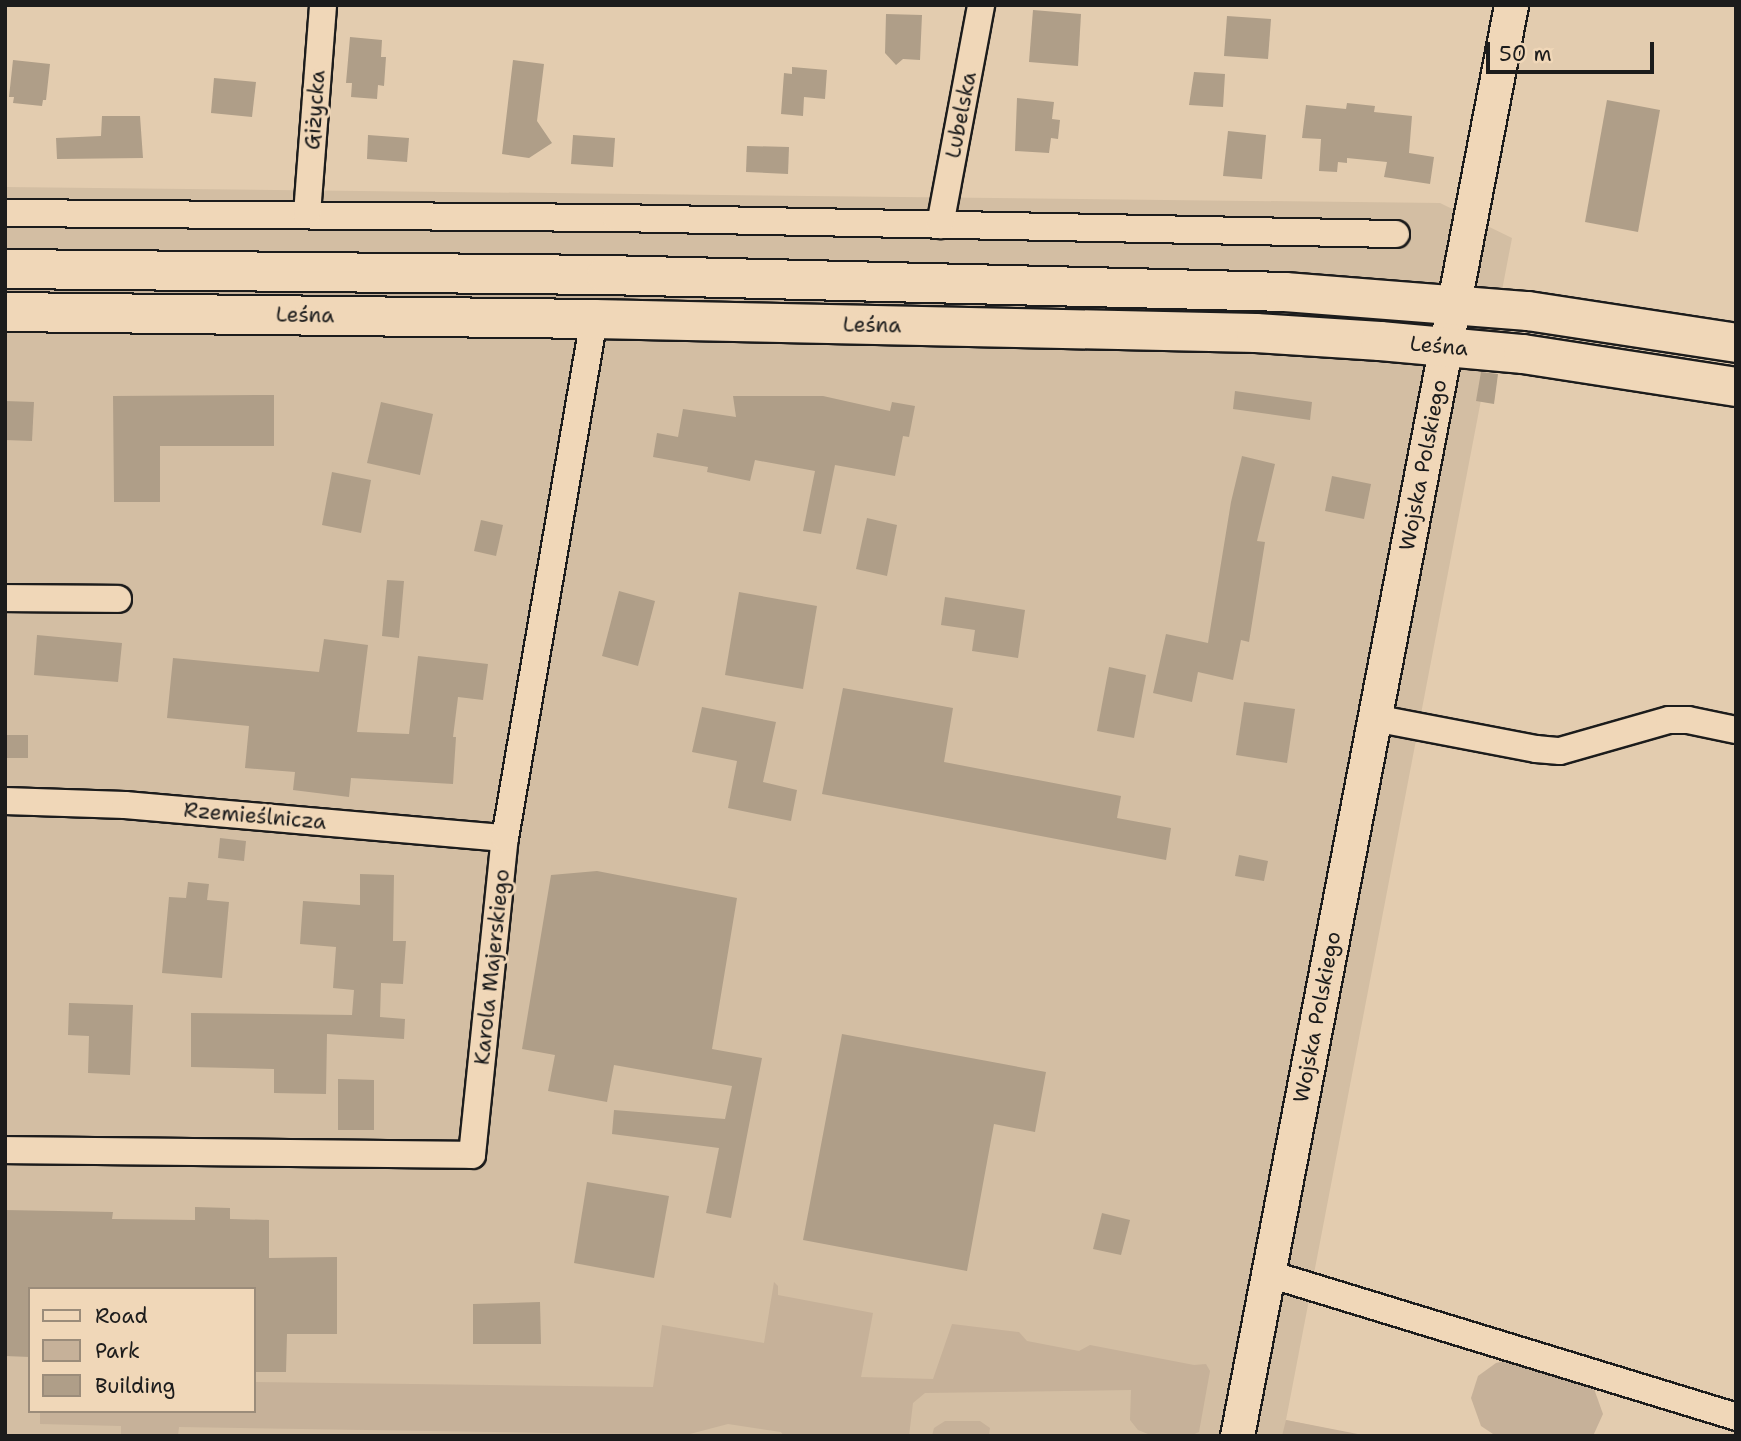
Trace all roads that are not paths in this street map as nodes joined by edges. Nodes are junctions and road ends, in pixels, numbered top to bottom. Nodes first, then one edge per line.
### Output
1 (323, 5) edge
2 (981, 5) edge
3 (1511, 5) edge
4 (5, 213) edge
5 (307, 215) junction
6 (940, 225) junction
7 (1396, 234) dead end
8 (5, 269) edge
9 (1454, 303) junction
10 (5, 312) edge
11 (594, 319) junction
12 (1736, 343) edge
13 (1446, 346) junction
14 (1736, 387) edge
15 (5, 598) edge
16 (118, 599) dead end
17 (1374, 718) junction
18 (1736, 730) edge
19 (5, 801) edge
20 (505, 838) junction
21 (5, 1150) edge
22 (1266, 1273) junction
23 (1736, 1416) edge
24 (1237, 1436) edge

1 - 5 street, Giżycka
2 - 6 street, Lubelska
3 - 9 street, Wojska Polskiego
4 - 5 street
5 - 6 street
6 - 7 street
8 - 9 main road, Leśna
9 - 12 main road, Leśna
9 - 13 street, Wojska Polskiego
10 - 11 main road, Leśna
11 - 13 main road, Leśna
11 - 20 street, Karola Majerskiego
13 - 14 main road, Leśna
13 - 17 street, Wojska Polskiego
15 - 16 street
17 - 18 street
17 - 22 street, Wojska Polskiego
19 - 20 street, Rzemieślnicza
20 - 21 street, Karola Majerskiego
22 - 23 street
22 - 24 street, Wojska Polskiego

